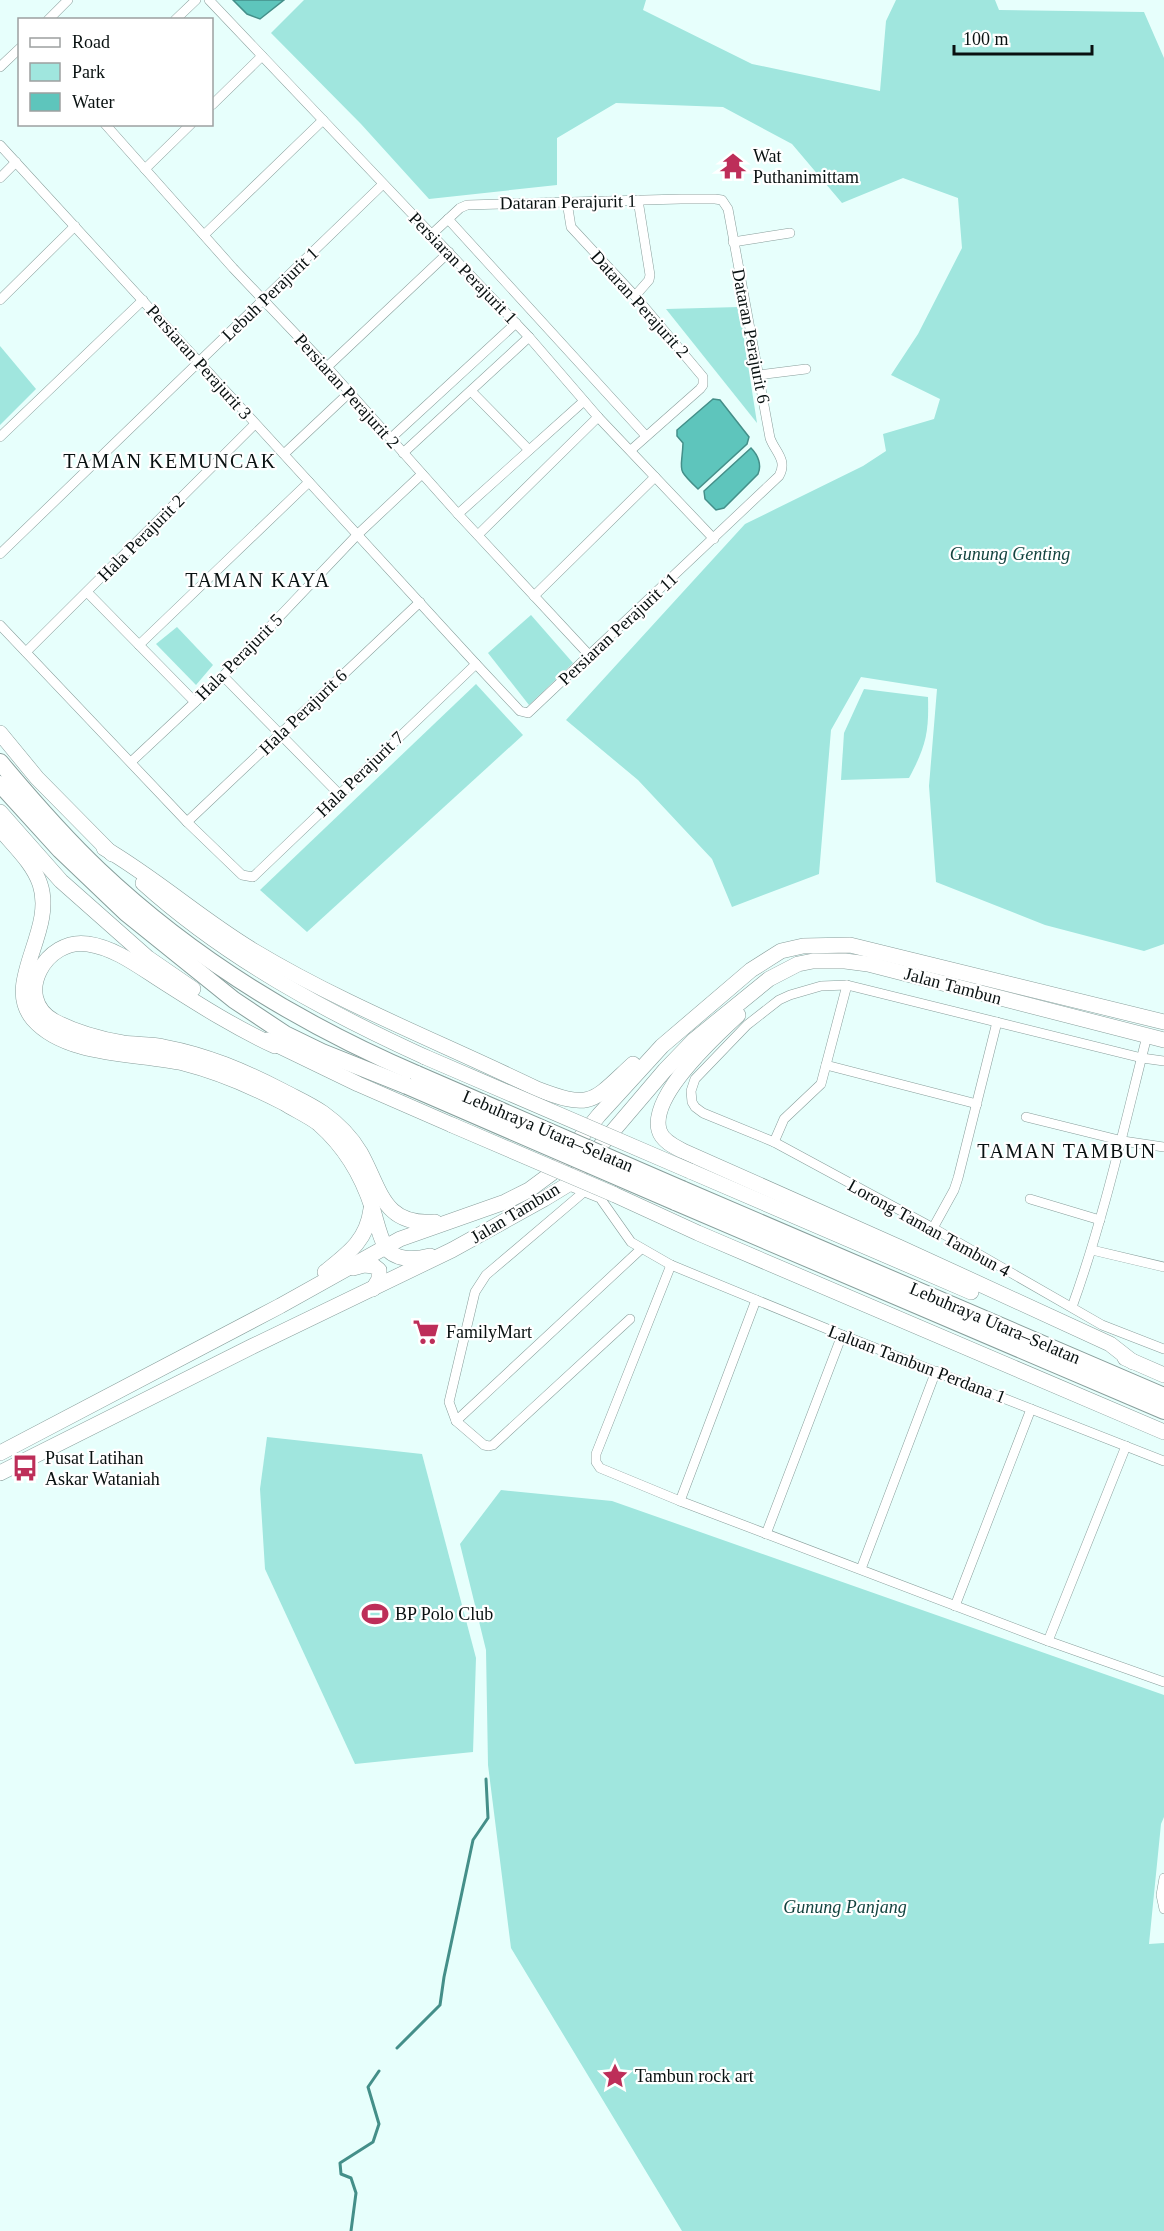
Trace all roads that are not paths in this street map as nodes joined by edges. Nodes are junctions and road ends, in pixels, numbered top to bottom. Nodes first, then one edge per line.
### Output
1 (68, 0) edge
2 (196, 0) edge
3 (209, 0) edge
4 (50, 18) edge
5 (177, 18) edge
6 (18, 50) edge
7 (262, 56) junction
8 (0, 67) edge
9 (213, 104) edge
10 (323, 120) junction
11 (107, 126) edge
12 (189, 126) edge
13 (0, 146) edge
14 (16, 162) junction
15 (145, 169) junction
16 (0, 178) edge
17 (383, 184) junction
18 (715, 198) joint
19 (638, 200) junction
20 (567, 202) junction
21 (448, 219) junction
22 (75, 226) junction
23 (790, 233) dead end
24 (432, 234) junction
25 (204, 235) junction
26 (733, 242) junction
27 (449, 252) junction
28 (635, 296) junction
29 (0, 300) edge
30 (143, 300) junction
31 (263, 300) junction
32 (516, 323) junction
33 (529, 337) junction
34 (200, 362) junction
35 (327, 367) junction
36 (806, 369) dead end
37 (758, 375) junction
38 (471, 391) junction
39 (350, 392) junction
40 (584, 401) junction
41 (598, 417) junction
42 (255, 424) junction
43 (646, 436) junction
44 (0, 438) edge
45 (391, 438) junction
46 (529, 450) junction
47 (631, 450) junction
48 (403, 453) junction
49 (284, 454) junction
50 (422, 474) junction
51 (779, 476) joint
52 (655, 477) junction
53 (309, 482) junction
54 (458, 514) junction
55 (358, 534) junction
56 (478, 535) junction
57 (714, 539) junction
58 (0, 554) edge
59 (87, 592) junction
60 (534, 596) junction
61 (420, 602) junction
62 (0, 625) edge
63 (139, 645) junction
64 (26, 652) junction
65 (590, 656) junction
66 (476, 664) junction
67 (223, 676) junction
68 (195, 702) junction
69 (520, 711) joint
70 (0, 734) edge
71 (279, 735) junction
72 (0, 762) edge
73 (131, 762) junction
74 (0, 784) edge
75 (339, 794) junction
76 (0, 812) edge
77 (187, 822) junction
78 (0, 829) edge
79 (104, 848) junction
80 (769, 979) junction
81 (847, 985) junction
82 (997, 1022) junction
83 (1164, 1022) edge
84 (1147, 1036) junction
85 (1164, 1040) edge
86 (275, 1046) junction
87 (662, 1046) junction
88 (1142, 1058) junction
89 (1164, 1061) edge
90 (826, 1065) junction
91 (412, 1080) junction
92 (976, 1104) junction
93 (1026, 1117) dead end
94 (1123, 1141) junction
95 (774, 1142) junction
96 (1164, 1147) edge
97 (567, 1185) junction
98 (585, 1191) junction
99 (678, 1196) junction
100 (1030, 1199) dead end
101 (372, 1206) junction
102 (454, 1220) junction
103 (1100, 1220) junction
104 (933, 1228) junction
105 (385, 1247) junction
106 (641, 1249) junction
107 (1092, 1250) junction
108 (450, 1251) junction
109 (671, 1265) junction
110 (1164, 1267) edge
111 (339, 1272) junction
112 (373, 1289) junction
113 (756, 1300) junction
114 (280, 1306) junction
115 (1072, 1307) junction
116 (630, 1319) dead end
117 (842, 1335) junction
118 (1164, 1348) edge
119 (1133, 1362) junction
120 (936, 1371) junction
121 (1164, 1375) edge
122 (153, 1396) junction
123 (1164, 1396) edge
124 (1031, 1409) junction
125 (1164, 1411) edge
126 (76, 1415) junction
127 (456, 1420) junction
128 (1164, 1432) edge
129 (1126, 1446) junction
130 (0, 1453) edge
131 (1164, 1461) edge
132 (22, 1462) junction
133 (0, 1473) edge
134 (680, 1501) junction
135 (766, 1534) junction
136 (861, 1569) junction
137 (955, 1606) junction
138 (1048, 1641) junction
139 (1164, 1682) edge
140 (1164, 1878) edge
141 (1164, 1909) edge

1 - 4 street
2 - 5 street
3 - 7 street, Persiaran Perajurit 1
6 - 8 street
7 - 9 street
7 - 10 street, Persiaran Perajurit 1
10 - 17 street, Persiaran Perajurit 1
10 - 25 street
11 - 15 street, Persiaran Perajurit 2
12 - 15 street
13 - 14 street, Persiaran Perajurit 3
14 - 16 street
14 - 22 street, Persiaran Perajurit 3
15 - 25 street, Persiaran Perajurit 2
17 - 24 street, Persiaran Perajurit 1
17 - 31 street, Lebuh Perajurit 1
18 - 19 street, Dataran Perajurit 1
18 - 26 street, Dataran Perajurit 6
19 - 20 street, Dataran Perajurit 1
19 - 28 street
20 - 21 street, Dataran Perajurit 1
20 - 28 street, Dataran Perajurit 2
21 - 24 street, Dataran Perajurit 1
21 - 43 street, Persiaran Perajurit 1
22 - 29 street
22 - 30 street, Persiaran Perajurit 3
23 - 26 street
24 - 27 street, Persiaran Perajurit 1
25 - 31 street, Persiaran Perajurit 2
26 - 37 street, Dataran Perajurit 6
27 - 32 street, Persiaran Perajurit 1
27 - 35 street
28 - 43 street, Dataran Perajurit 2
30 - 34 street, Persiaran Perajurit 3
30 - 44 street
31 - 34 street, Lebuh Perajurit 1
31 - 35 street, Persiaran Perajurit 2
32 - 33 street, Persiaran Perajurit 1
32 - 45 street
33 - 38 street
33 - 40 street, Persiaran Perajurit 1
34 - 42 street, Persiaran Perajurit 3
34 - 58 street, Lebuh Perajurit 1
35 - 39 street, Persiaran Perajurit 2
36 - 37 street
37 - 51 street, Dataran Perajurit 6
38 - 46 street
38 - 48 street
39 - 45 street, Persiaran Perajurit 2
39 - 49 street
40 - 41 street, Persiaran Perajurit 1
40 - 46 street
41 - 47 street, Persiaran Perajurit 1
41 - 56 street
42 - 49 street, Persiaran Perajurit 3
42 - 59 street, Hala Perajurit 2
43 - 47 street, Dataran Perajurit 2
45 - 48 street, Persiaran Perajurit 2
46 - 54 street
47 - 52 street, Persiaran Perajurit 1
48 - 50 street, Persiaran Perajurit 2
49 - 53 street, Persiaran Perajurit 3
50 - 54 street, Persiaran Perajurit 2
50 - 55 street, Hala Perajurit 5
51 - 57 street, Persiaran Perajurit 11
52 - 57 street, Persiaran Perajurit 1
52 - 60 street
53 - 55 street, Persiaran Perajurit 3
53 - 63 street
54 - 56 street, Persiaran Perajurit 2
55 - 61 street, Persiaran Perajurit 3
55 - 67 street, Hala Perajurit 5
56 - 60 street, Persiaran Perajurit 2
57 - 65 street, Persiaran Perajurit 11
59 - 63 street
59 - 64 street, Hala Perajurit 2
60 - 65 street, Persiaran Perajurit 2
61 - 66 street, Persiaran Perajurit 3
61 - 71 street, Hala Perajurit 6
62 - 64 street
63 - 68 street
64 - 73 street
65 - 69 street, Persiaran Perajurit 11
66 - 69 street, Persiaran Perajurit 3
66 - 75 street, Hala Perajurit 7
67 - 68 street, Hala Perajurit 5
67 - 71 street
68 - 73 street, Hala Perajurit 5
70 - 79 main road
71 - 75 street
71 - 77 street, Hala Perajurit 6
72 - 91 highway, Lebuhraya Utara–Selatan
73 - 77 street
74 - 91 highway, Lebuhraya Utara–Selatan
75 - 77 street, Hala Perajurit 7
76 - 86 main road
78 - 101 main road
79 - 87 main road
79 - 119 main road, bridge
80 - 84 main road, Jalan Tambun
80 - 97 main road, Jalan Tambun
80 - 119 main road
81 - 82 street
81 - 90 street
81 - 95 street, Lorong Taman Tambun 4
82 - 88 street
82 - 92 street
83 - 87 main road, Jalan Tambun
84 - 85 main road, Jalan Tambun
84 - 88 street
86 - 102 main road
86 - 128 main road, bridge
87 - 102 main road, Jalan Tambun
88 - 89 street
88 - 94 street
90 - 92 street
90 - 95 street
91 - 99 highway, Lebuhraya Utara–Selatan, bridge
92 - 104 street
93 - 94 street
94 - 96 street
94 - 103 street
95 - 104 street, Lorong Taman Tambun 4
97 - 98 street, Laluan Tambun Perdana 1
97 - 108 main road, Jalan Tambun
98 - 106 street, Laluan Tambun Perdana 1
98 - 127 street
99 - 123 highway, Lebuhraya Utara–Selatan
99 - 125 highway, Lebuhraya Utara–Selatan
100 - 103 street
101 - 105 main road
101 - 114 main road
102 - 105 main road, Jalan Tambun
103 - 107 street
104 - 115 street, Lorong Taman Tambun 4
105 - 108 main road
105 - 111 main road, Jalan Tambun
106 - 109 street, Laluan Tambun Perdana 1
106 - 127 street
107 - 110 street
107 - 115 street
108 - 112 main road, Jalan Tambun
109 - 113 street, Laluan Tambun Perdana 1
109 - 134 street
111 - 112 main road
111 - 114 main road, Jalan Tambun
112 - 122 main road, Jalan Tambun
113 - 117 street, Laluan Tambun Perdana 1
113 - 134 street
114 - 126 main road, Jalan Tambun
115 - 118 street, Lorong Taman Tambun 4
116 - 127 street
117 - 120 street, Laluan Tambun Perdana 1
117 - 135 street
119 - 121 main road
120 - 124 street, Laluan Tambun Perdana 1
120 - 136 street
122 - 126 main road
122 - 132 main road, Jalan Tambun
124 - 129 street, Laluan Tambun Perdana 1
124 - 137 street
126 - 130 main road, Jalan Tambun
126 - 132 main road
129 - 131 street, Laluan Tambun Perdana 1
129 - 138 street
132 - 133 main road, Jalan Tambun
134 - 135 street
135 - 136 street
136 - 137 street
137 - 138 street
138 - 139 street
140 - 141 street

